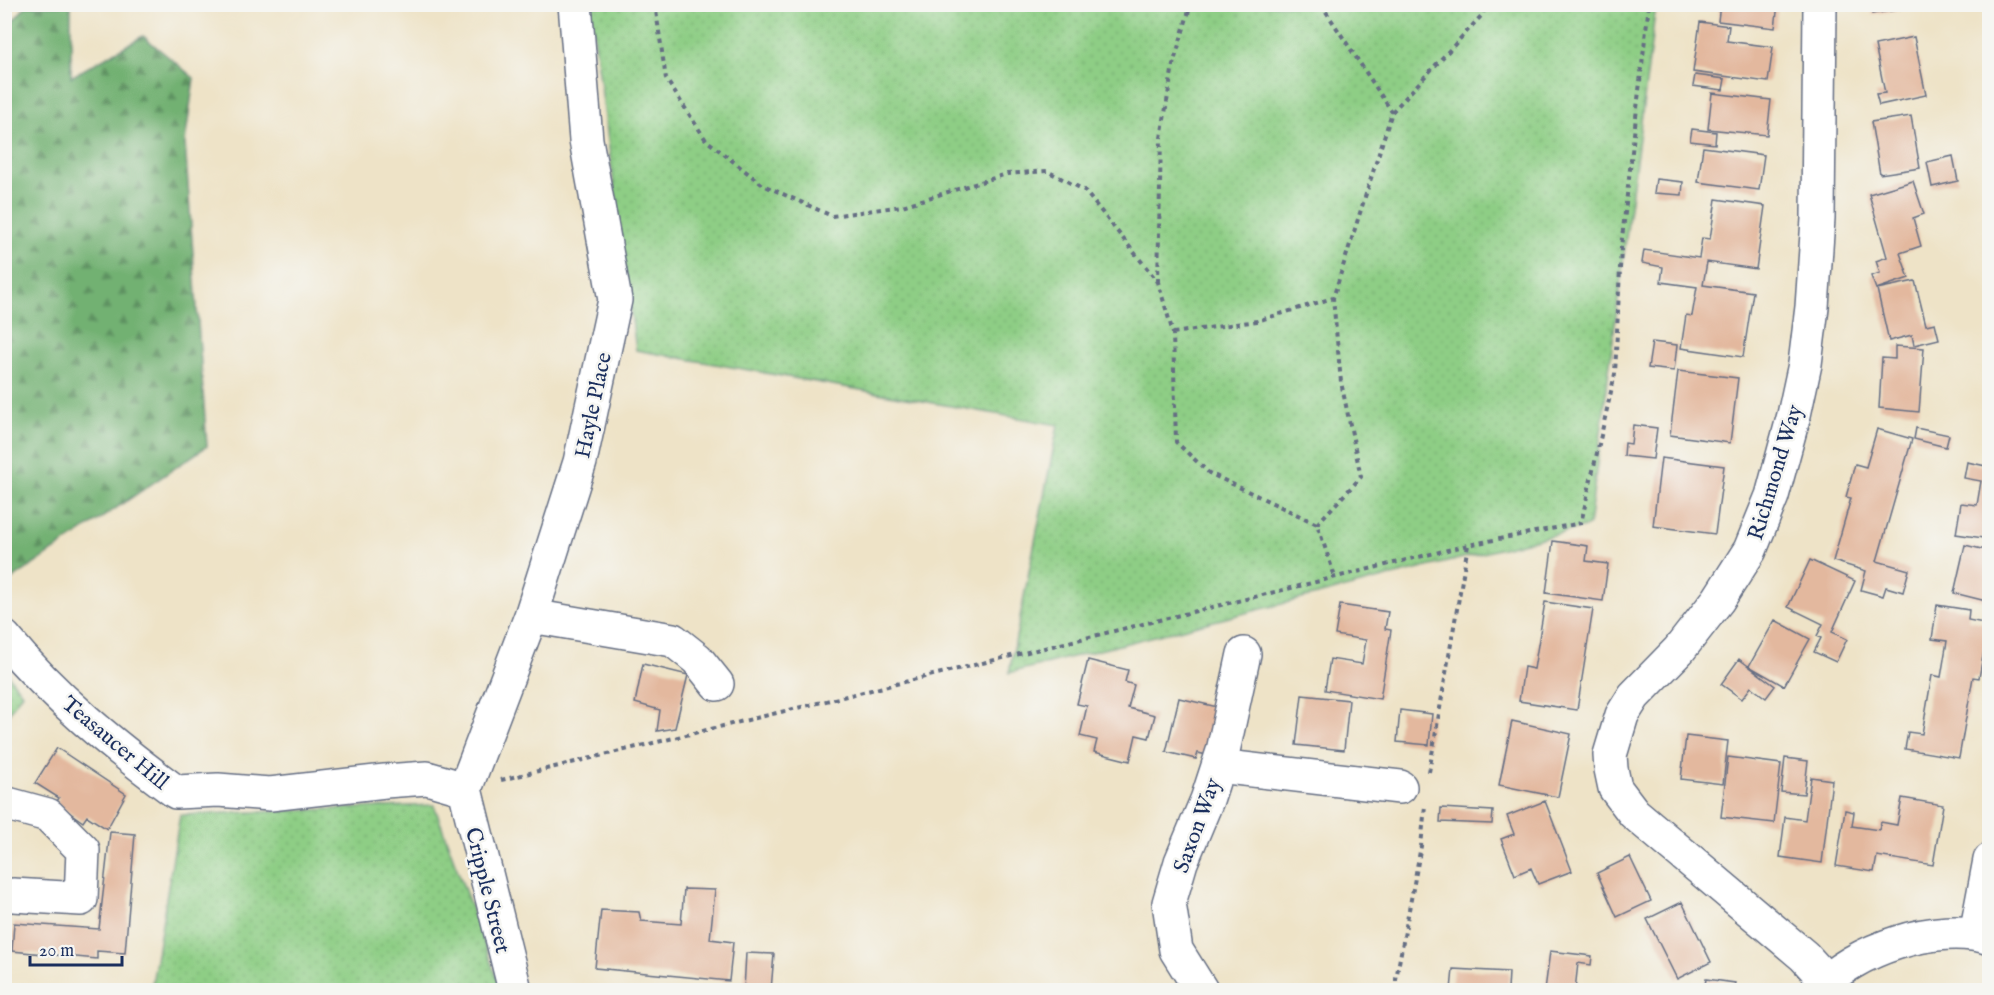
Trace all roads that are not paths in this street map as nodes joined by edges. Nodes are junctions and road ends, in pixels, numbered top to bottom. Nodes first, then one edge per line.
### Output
1 (575, 4) edge
2 (1820, 4) edge
3 (531, 616) junction
4 (4, 637) edge
5 (1244, 654) dead end
6 (717, 684) dead end
7 (1218, 766) junction
8 (465, 789) junction
9 (1418, 789) road end
10 (4, 803) edge
11 (1989, 860) edge
12 (13, 895) dead end
13 (1983, 936) edge
14 (1822, 985) edge
15 (515, 990) edge
16 (1201, 990) edge

1 - 3 street, Hayle Place
2 - 14 street, Richmond Way
3 - 6 street
3 - 8 street, Hayle Place
4 - 8 street, Teasaucer Hill
5 - 7 street, Saxon Way
7 - 9 street
7 - 16 street, Saxon Way
8 - 15 street, Cripple Street
10 - 12 street
11 - 13 street
13 - 14 street

